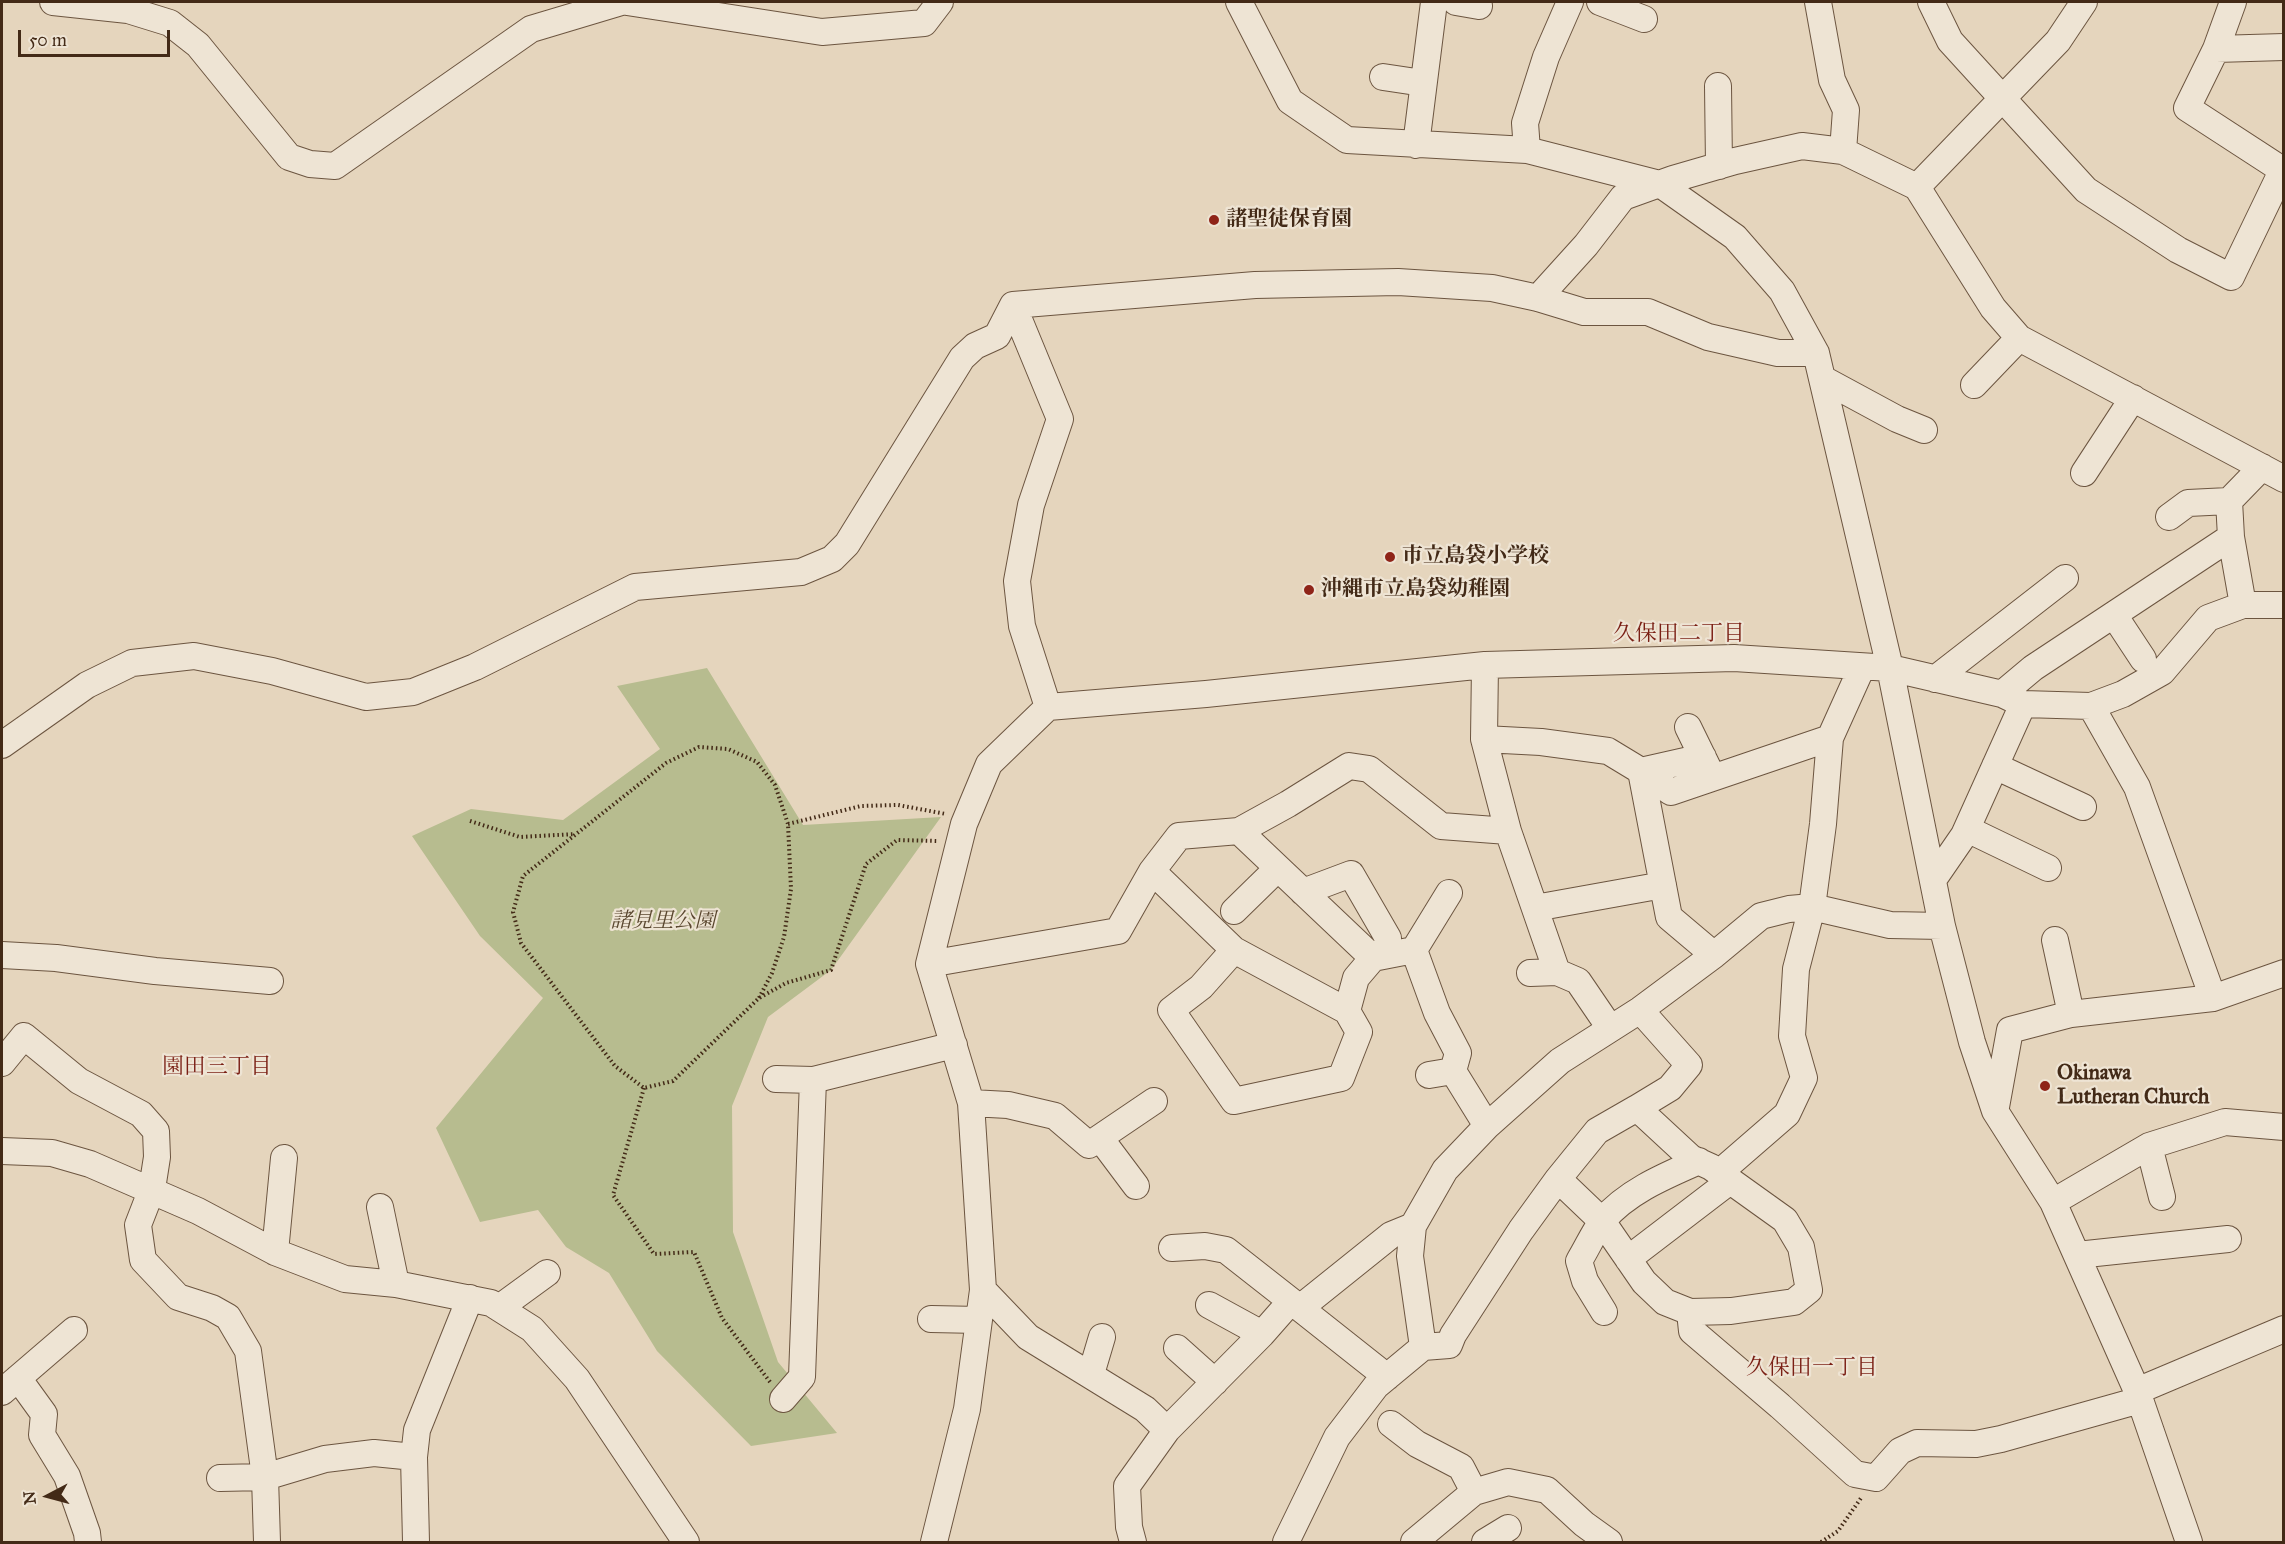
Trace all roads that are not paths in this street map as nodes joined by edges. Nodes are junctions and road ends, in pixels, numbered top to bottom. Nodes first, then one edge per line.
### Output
1 (53, 2) edge
2 (621, 2) edge
3 (627, 2) edge
4 (940, 2) edge
5 (1239, 2) edge
6 (1434, 2) edge
7 (1570, 2) edge
8 (1600, 2) edge
9 (1818, 2) edge
10 (1931, 2) edge
11 (2084, 2) edge
12 (2233, 2) edge
13 (1644, 19) dead end
14 (2283, 47) edge
15 (2216, 49) junction
16 (1383, 77) dead end
17 (1423, 83) junction
18 (1718, 87) dead end
19 (2001, 99) junction
20 (1416, 145) junction
21 (1527, 150) junction
22 (1843, 151) junction
23 (1719, 166) junction
24 (2283, 171) edge
25 (1660, 184) junction
26 (1917, 187) junction
27 (1538, 298) junction
28 (1014, 305) junction
29 (2019, 338) junction
30 (1816, 353) junction
31 (1823, 379) junction
32 (1974, 385) dead end
33 (2133, 398) junction
34 (1924, 430) dead end
35 (2084, 473) dead end
36 (2273, 473) edge
37 (2229, 501) junction
38 (2169, 517) dead end
39 (2231, 537) junction
40 (2065, 578) dead end
41 (2243, 605) junction
42 (2283, 605) edge
43 (2114, 615) junction
44 (2143, 659) dead end
45 (1485, 664) junction
46 (1862, 667) junction
47 (1890, 668) junction
48 (1935, 679) junction
49 (2012, 699) junction
50 (2091, 706) junction
51 (1048, 707) junction
52 (1688, 727) dead end
53 (1830, 738) junction
54 (1484, 739) junction
55 (2, 745) edge
56 (1995, 766) junction
57 (1708, 767) junction
58 (1641, 771) junction
59 (2083, 807) dead end
60 (1967, 829) junction
61 (1239, 831) junction
62 (1508, 831) junction
63 (1803, 865) dead end
64 (1278, 868) junction
65 (2048, 868) dead end
66 (1152, 872) junction
67 (1933, 880) junction
68 (1663, 885) junction
69 (1303, 892) junction
70 (1449, 893) dead end
71 (1535, 908) junction
72 (1805, 908) junction
73 (1234, 911) dead end
74 (1942, 926) junction
75 (2055, 940) dead end
76 (1234, 950) junction
77 (1414, 950) junction
78 (2, 955) edge
79 (1714, 955) junction
80 (1379, 957) junction
81 (930, 964) junction
82 (1557, 972) junction
83 (1530, 973) dead end
84 (2283, 973) edge
85 (1356, 978) junction
86 (270, 981) dead end
87 (1305, 988) junction
88 (2213, 998) junction
89 (1640, 1010) junction
90 (1347, 1011) junction
91 (2071, 1014) junction
92 (1610, 1028) junction
93 (954, 1045) junction
94 (2, 1063) edge
95 (776, 1078) dead end
96 (813, 1080) junction
97 (1154, 1101) dead end
98 (971, 1103) junction
99 (1637, 1108) junction
100 (1995, 1111) junction
101 (1487, 1126) junction
102 (2283, 1127) edge
103 (1100, 1138) junction
104 (2149, 1146) junction
105 (2, 1151) edge
106 (284, 1158) dead end
107 (1716, 1171) junction
108 (1558, 1179) junction
109 (1136, 1186) dead end
110 (152, 1189) junction
111 (2162, 1197) dead end
112 (2054, 1202) junction
113 (380, 1207) dead end
114 (1602, 1221) junction
115 (1413, 1226) junction
116 (2228, 1239) dead end
117 (1172, 1248) dead end
118 (275, 1252) junction
119 (2077, 1255) junction
120 (1628, 1259) junction
121 (547, 1273) dead end
122 (396, 1284) junction
123 (983, 1290) junction
124 (470, 1298) junction
125 (1296, 1304) junction
126 (1209, 1305) dead end
127 (498, 1308) junction
128 (1604, 1312) dead end
129 (1690, 1312) junction
130 (931, 1319) dead end
131 (979, 1320) junction
132 (2283, 1329) edge
133 (74, 1330) dead end
134 (1262, 1334) junction
135 (1102, 1337) dead end
136 (1424, 1347) junction
137 (1177, 1348) dead end
138 (1091, 1374) junction
139 (1387, 1377) junction
140 (1215, 1382) junction
141 (10, 1385) edge
142 (2138, 1396) junction
143 (783, 1399) road end
144 (1391, 1424) dead end
145 (1167, 1430) junction
146 (414, 1457) junction
147 (265, 1477) junction
148 (220, 1478) dead end
149 (1474, 1492) junction
150 (1508, 1528) dead end
151 (88, 1542) edge
152 (267, 1542) edge
153 (416, 1542) edge
154 (686, 1542) edge
155 (934, 1542) edge
156 (1133, 1542) edge
157 (1286, 1542) edge
158 (1414, 1542) edge
159 (1485, 1542) edge
160 (1609, 1542) edge
161 (2189, 1542) edge

1 - 2 street
3 - 4 street
5 - 20 street
6 - 17 street
7 - 21 street
8 - 13 street
9 - 22 street
10 - 19 street
11 - 19 street
12 - 15 street
14 - 15 street
15 - 24 street
16 - 17 street
17 - 20 street
18 - 23 street
19 - 24 street
19 - 26 street
20 - 21 street
21 - 25 street
22 - 23 street
22 - 26 street
23 - 25 street
25 - 27 street
25 - 30 street
26 - 29 street
27 - 28 street
27 - 30 street
28 - 51 street
28 - 55 street
29 - 32 street
29 - 33 street
30 - 31 street
31 - 34 street
31 - 47 street
33 - 35 street
33 - 36 street
36 - 37 street
37 - 38 street
37 - 39 street
39 - 41 street
39 - 43 street
40 - 48 street
41 - 42 street
41 - 50 street
43 - 44 street
43 - 49 street
45 - 46 street
45 - 51 street
45 - 54 street
46 - 47 street
46 - 53 street
47 - 48 street
47 - 67 street
48 - 49 street
49 - 50 street
49 - 56 street
50 - 88 street
51 - 81 street
52 - 57 street
53 - 57 street
53 - 72 street
54 - 58 street
54 - 62 street
56 - 59 street
56 - 60 street
57 - 58 street
58 - 68 street
60 - 65 street
60 - 67 street
61 - 62 street
61 - 64 street
61 - 66 street
62 - 71 street
63 - 72 street
64 - 69 street
64 - 73 street
66 - 76 street
66 - 81 street
67 - 74 street
68 - 71 street
68 - 79 street
69 - 80 street
69 - 80 street
70 - 77 street
71 - 82 street
72 - 74 street
72 - 79 street
72 - 107 street
74 - 100 street
75 - 91 street
76 - 87 street
76 - 90 street
77 - 80 street
77 - 101 street
78 - 86 street
79 - 89 street
80 - 85 street
81 - 93 street
82 - 83 street
82 - 92 street
84 - 88 street
85 - 87 street
85 - 90 street
87 - 90 street
88 - 91 street
89 - 92 street
89 - 99 street
91 - 100 street
92 - 101 street
93 - 96 street
93 - 98 street
94 - 110 street
95 - 96 street
96 - 143 street
97 - 103 street
98 - 103 street
98 - 123 street
99 - 107 street
99 - 108 street
100 - 112 street
101 - 115 street
102 - 104 street
103 - 109 street
104 - 111 street
104 - 112 street
105 - 110 street
106 - 118 street
107 - 114 street
107 - 120 street
107 - 129 street
108 - 114 street
108 - 136 street
110 - 118 street
110 - 147 street
112 - 119 street
113 - 122 street
114 - 120 street
114 - 128 street
115 - 125 street
115 - 136 street
116 - 119 street
117 - 125 street
118 - 122 street
119 - 142 street
120 - 129 street
121 - 127 street
122 - 124 street
123 - 131 street
123 - 138 street
124 - 127 street
124 - 146 street
125 - 134 street
125 - 139 street
126 - 134 street
127 - 154 street
129 - 142 street
130 - 131 street
131 - 155 street
132 - 142 street
133 - 141 street
134 - 140 street
135 - 138 street
136 - 139 street
137 - 140 street
138 - 145 street
139 - 157 street
140 - 145 street
141 - 151 street
142 - 161 street
144 - 149 street
145 - 156 street
146 - 147 street
146 - 153 street
147 - 148 street
147 - 152 street
149 - 158 street
149 - 160 street
150 - 159 street

